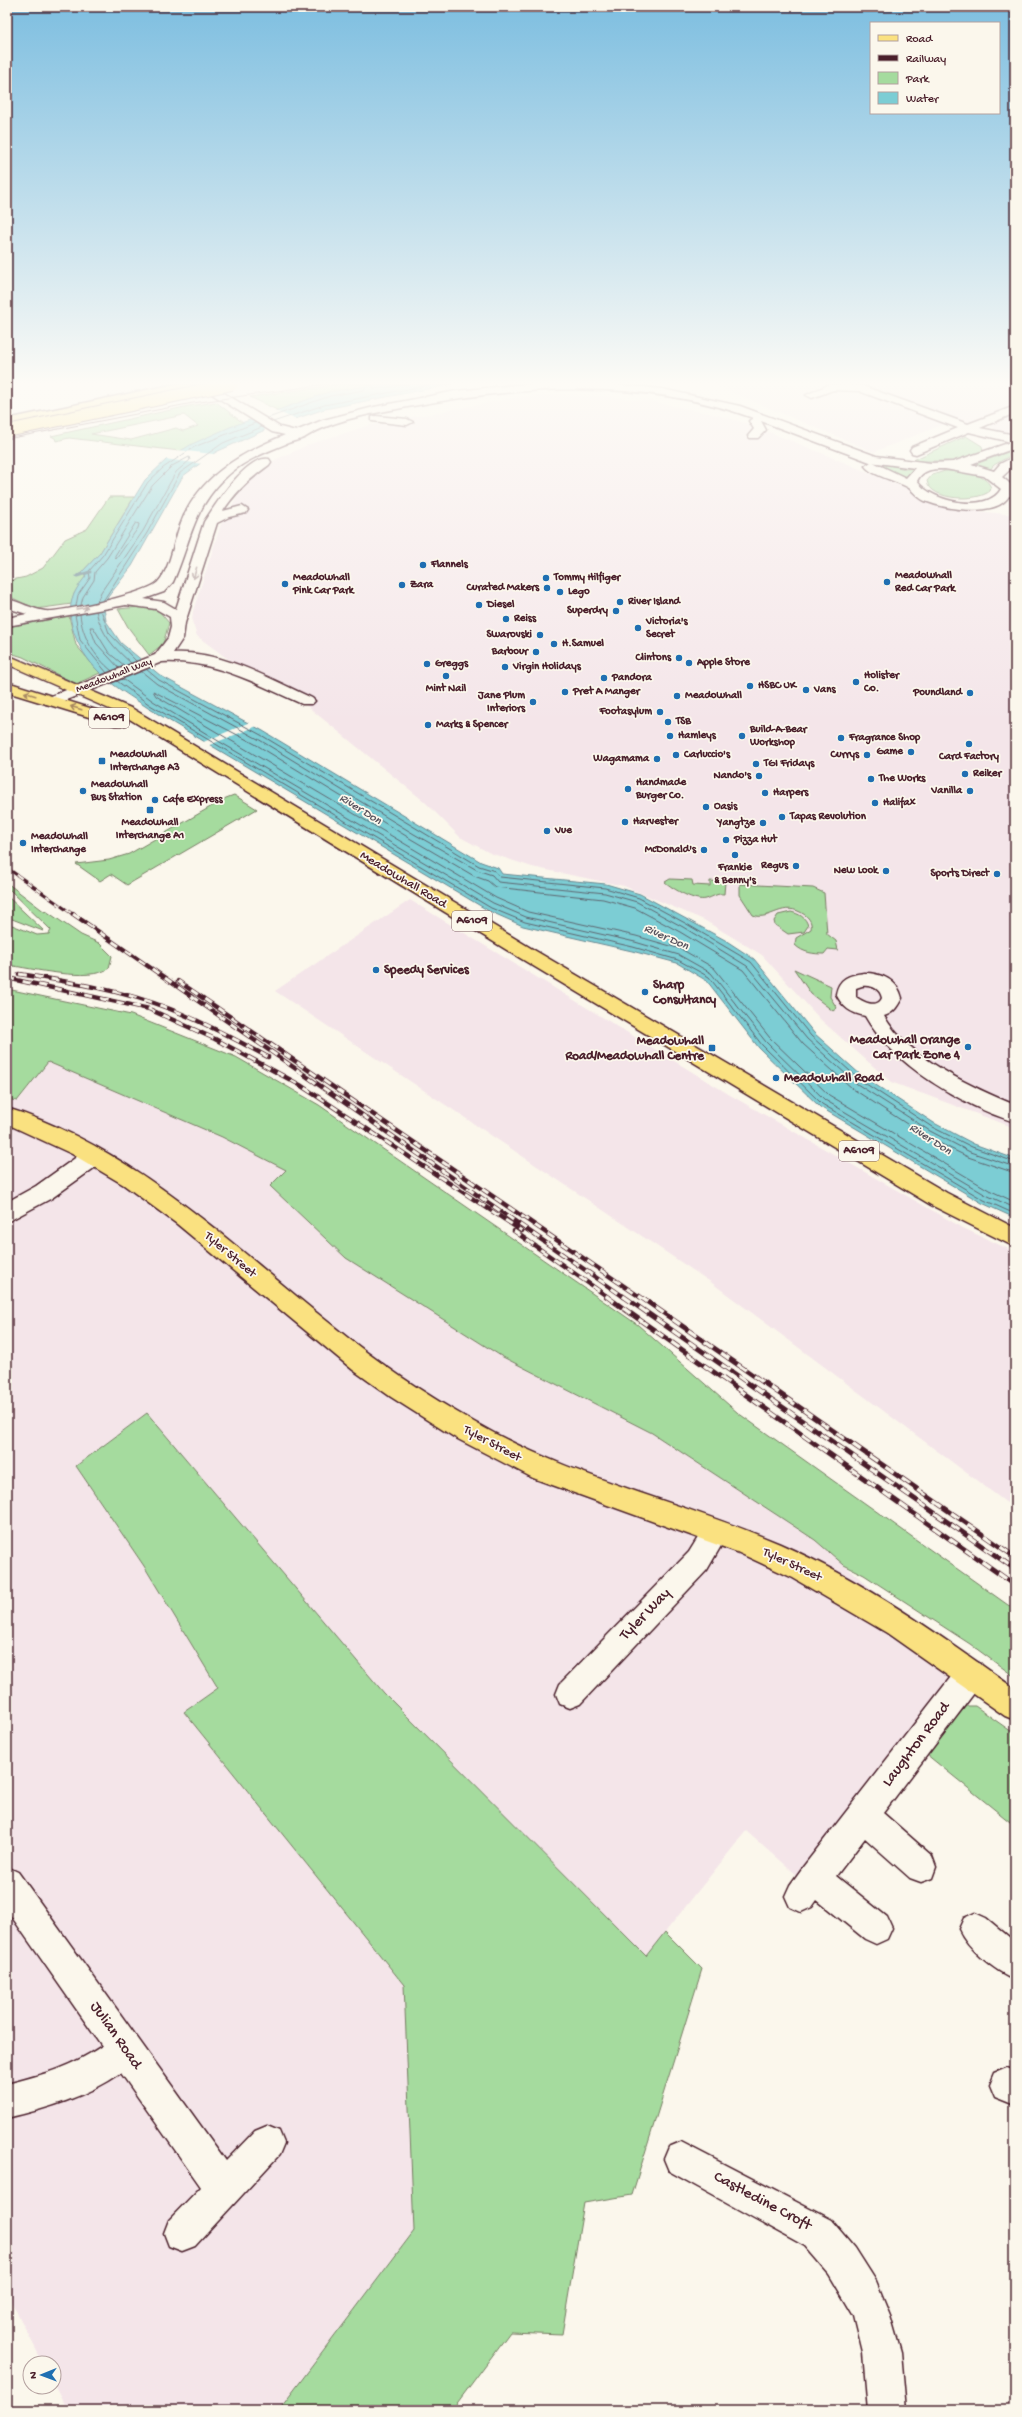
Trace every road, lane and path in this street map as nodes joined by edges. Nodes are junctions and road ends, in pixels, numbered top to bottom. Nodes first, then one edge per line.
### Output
1 (201, 497) edge
2 (205, 497) edge
3 (224, 497) edge
4 (231, 497) edge
5 (927, 497) edge
6 (1003, 497) edge
7 (982, 505) junction
8 (218, 506) junction
9 (1011, 509) dead end
10 (210, 522) junction
11 (186, 526) junction
12 (127, 601) junction
13 (7, 603) edge
14 (44, 614) junction
15 (7, 622) edge
16 (179, 626) junction
17 (160, 658) junction
18 (7, 659) edge
19 (216, 663) junction
20 (7, 687) edge
21 (77, 690) junction
22 (51, 701) junction
23 (307, 701) dead end
24 (167, 736) junction
25 (872, 1011) dead end
26 (1015, 1114) edge
27 (7, 1116) edge
28 (93, 1157) junction
29 (7, 1213) edge
30 (1015, 1238) edge
31 (716, 1532) junction
32 (970, 1674) junction
33 (570, 1694) dead end
34 (1015, 1706) edge
35 (863, 1816) junction
36 (921, 1867) dead end
37 (7, 1883) edge
38 (876, 1928) dead end
39 (975, 1929) dead end
40 (1015, 1963) edge
41 (125, 2050) junction
42 (7, 2101) edge
43 (267, 2143) dead end
44 (681, 2159) dead end
45 (224, 2189) junction
46 (182, 2233) dead end
47 (887, 2410) edge

1 - 11 street, Meadowhall Way
2 - 8 street
3 - 8 street, Meadowhall Way
4 - 10 street
5 - 7 street, Meadowhall Way
6 - 7 street
7 - 9 street
8 - 10 street, Meadowhall Way
8 - 11 street
10 -> 16 street, Meadowhall Way
11 - 12 street, Meadowhall Way
14 -> 12 street, Meadowhall Way
12 - 16 street, Meadowhall Way
13 - 14 street
14 - 15 street, Meadowhall Way
16 - 17 street, Meadowhall Way
16 - 19 street
17 - 19 street
17 - 21 street, Meadowhall Way
18 - 21 main road, Meadowhall Road / A6109
19 - 23 street
22 -> 20 main road, Meadowhall Road / A6109
21 - 22 street, Meadowhall Way
21 - 24 main road, Meadowhall Road / A6109
24 -> 22 main road, Meadowhall Road / A6109
24 - 30 main road, Meadowhall Road / A6109
25 - 26 street
27 - 28 main road, Tyler Street
28 - 29 street
28 - 31 main road, Tyler Street
31 - 32 main road, Tyler Street
31 - 33 street, Tyler Way
32 - 34 main road, Tyler Street
32 - 35 street, Laughton Road
35 - 36 street
35 - 38 street, Laughton Road
37 - 41 street, Julian Road
39 - 40 street
41 - 42 street
41 - 45 street, Julian Road
43 - 45 street
44 - 47 street, Castledine Croft
45 - 46 street

